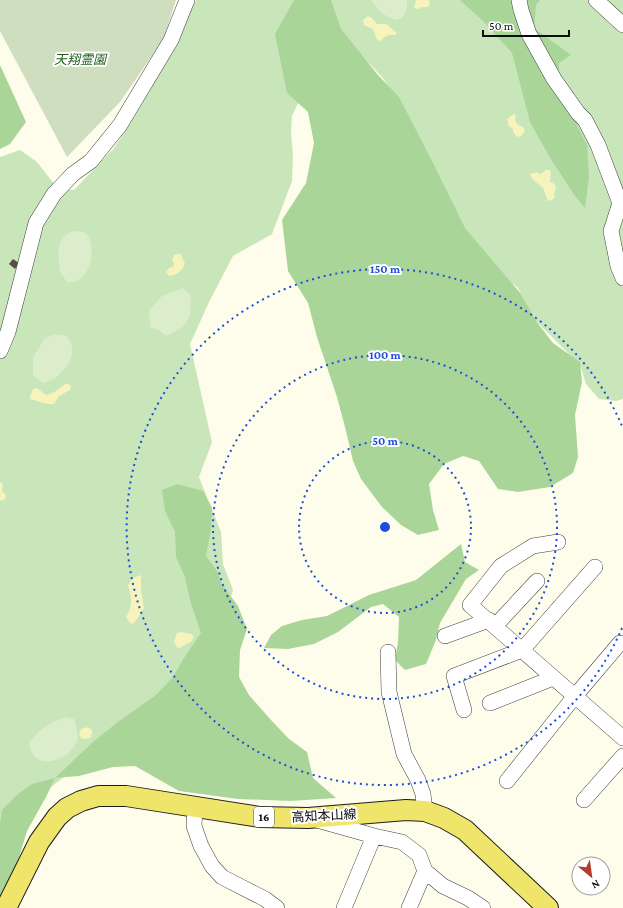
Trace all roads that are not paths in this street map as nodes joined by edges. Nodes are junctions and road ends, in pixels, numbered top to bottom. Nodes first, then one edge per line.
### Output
1 (187, 0) edge
2 (519, 0) edge
3 (596, 0) edge
4 (623, 24) edge
5 (622, 203) edge
6 (623, 278) edge
7 (0, 350) edge
8 (558, 542) dead end
9 (595, 567) dead end
10 (537, 581) dead end
11 (492, 623) junction
12 (444, 636) dead end
13 (620, 644) dead end
14 (522, 650) junction
15 (388, 652) dead end
16 (553, 678) junction
17 (575, 696) junction
18 (490, 703) dead end
19 (464, 710) dead end
20 (623, 738) edge
21 (623, 756) edge
22 (507, 781) dead end
23 (584, 800) dead end
24 (195, 807) junction
25 (425, 811) junction
26 (308, 818) junction
27 (374, 836) junction
28 (425, 871) junction
29 (6, 908) edge
30 (277, 908) edge
31 (344, 908) edge
32 (409, 908) edge
33 (483, 908) edge
34 (548, 908) edge

1 - 7 street
2 - 5 street
3 - 4 street
5 - 6 street
8 - 11 street
9 - 14 street
10 - 11 street
11 - 12 street
11 - 14 street
13 - 17 street
14 - 16 street
14 - 19 street
15 - 25 street
16 - 17 street
16 - 18 street
17 - 20 street
17 - 22 street
21 - 23 street
24 - 26 main road, 高知本山線 / 16
24 - 29 main road, 高知本山線 / 16
24 - 30 street
25 - 26 main road, 高知本山線 / 16
25 - 34 main road, 高知本山線 / 16
26 - 27 street
27 - 28 street
27 - 31 street
28 - 32 street
28 - 33 street

